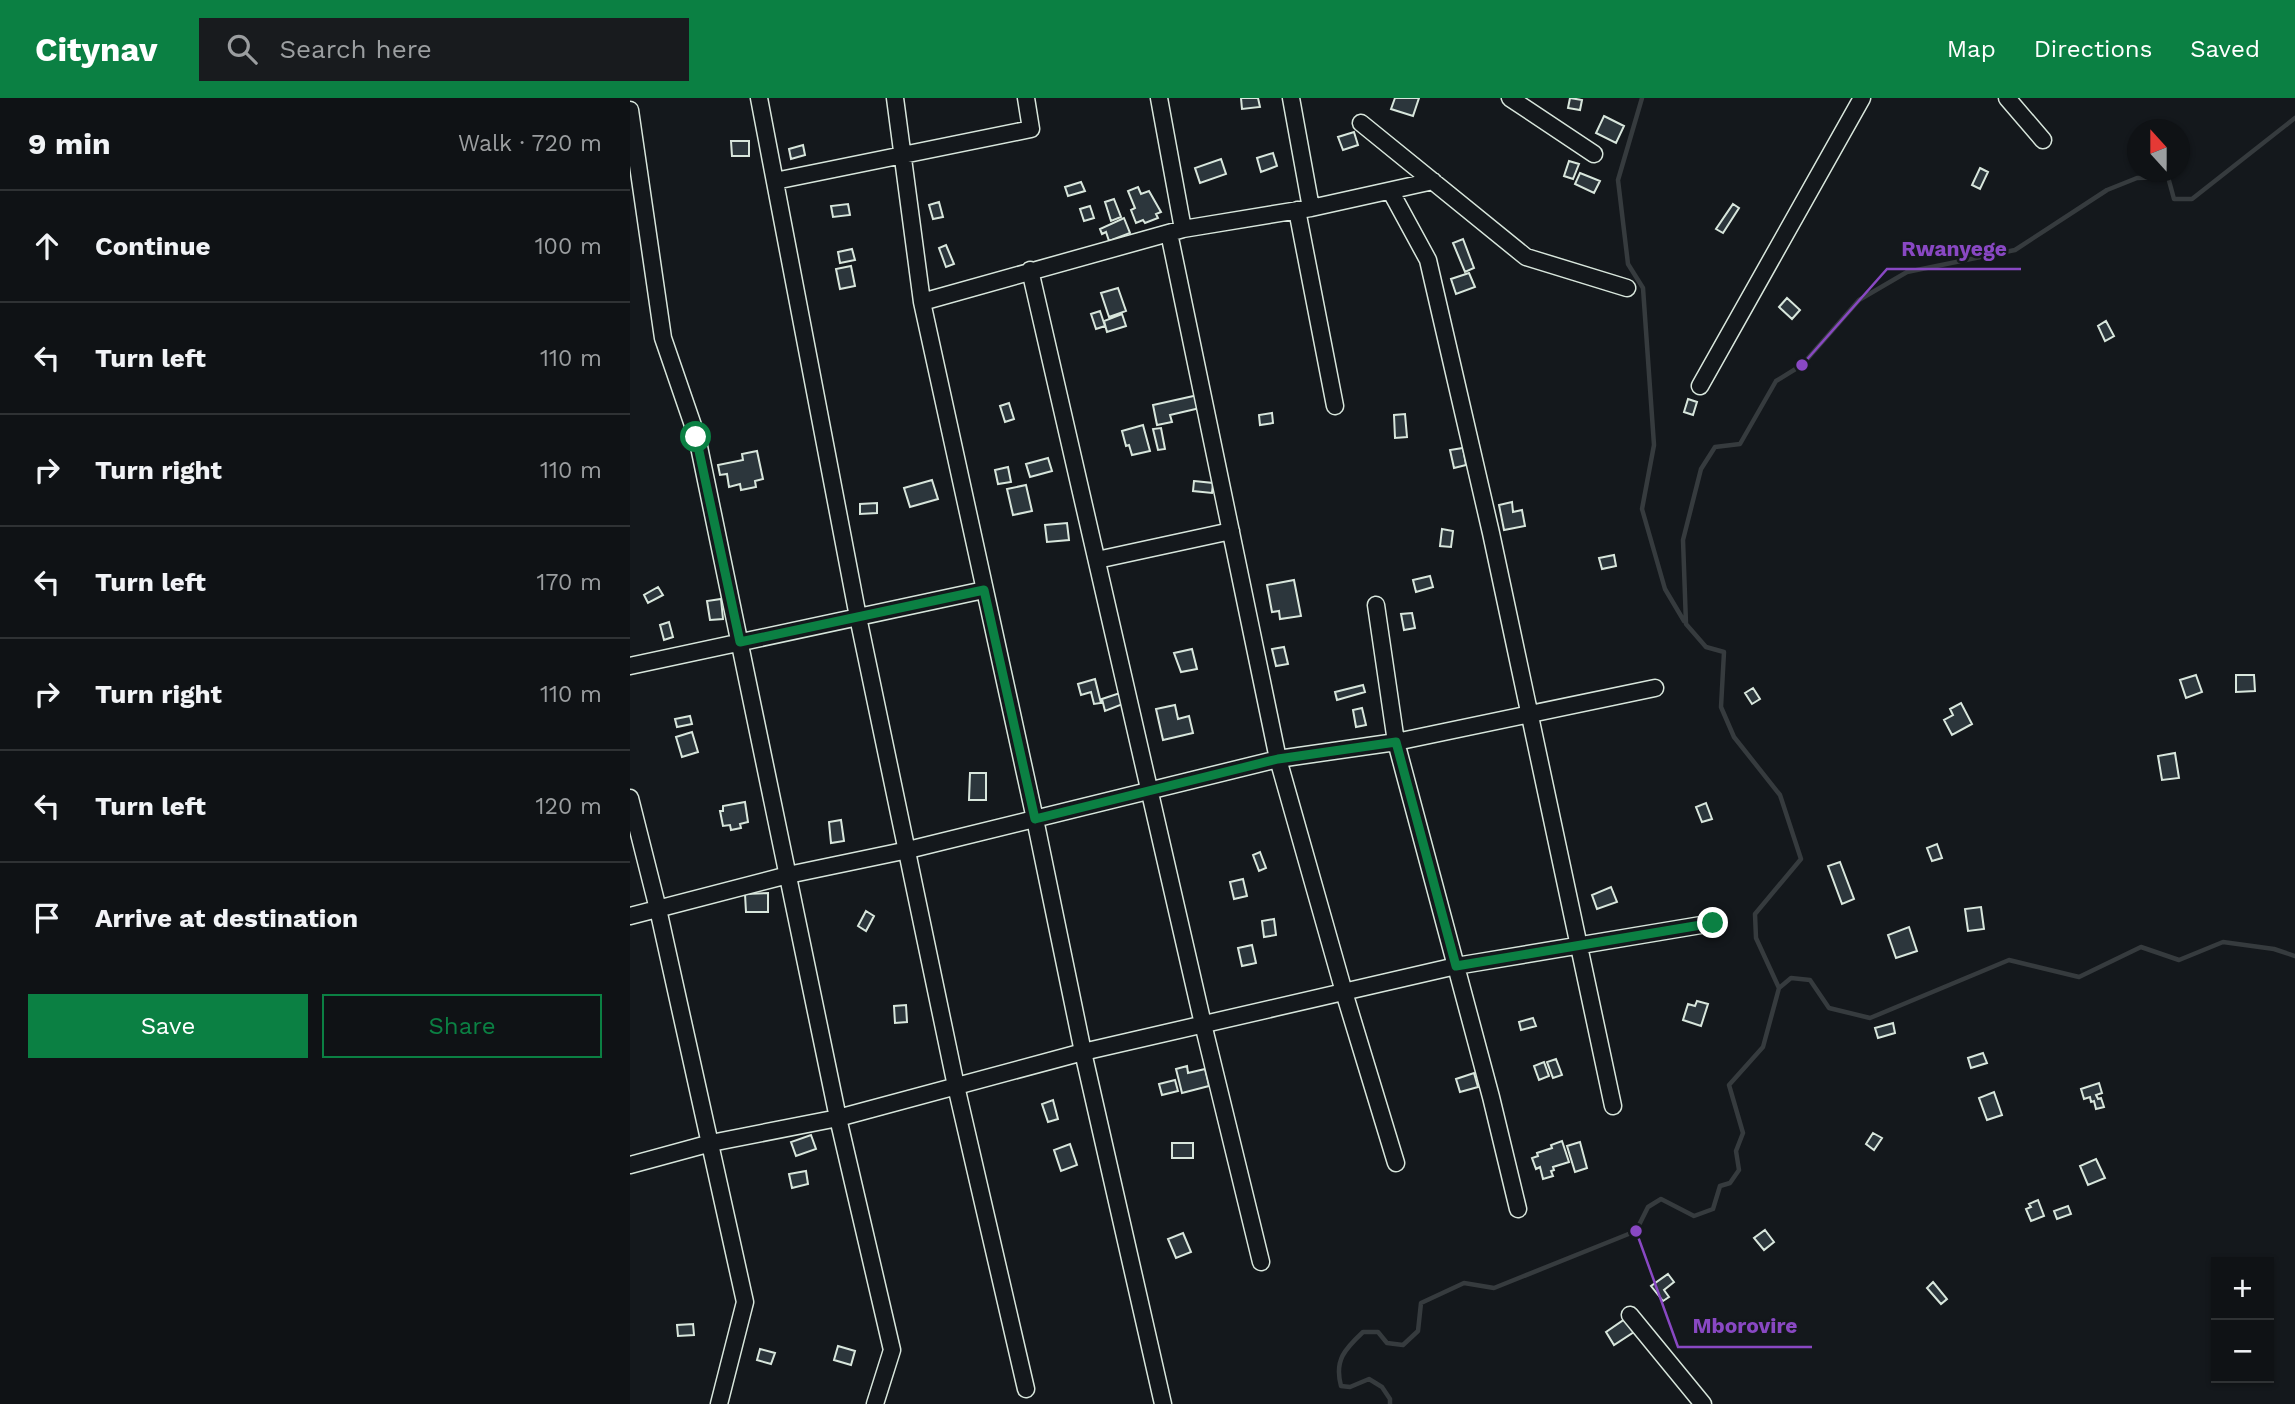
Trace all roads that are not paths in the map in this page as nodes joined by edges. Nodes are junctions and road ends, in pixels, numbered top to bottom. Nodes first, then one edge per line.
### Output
1 (759, 98) edge
2 (895, 98) edge
3 (1026, 98) edge
4 (1159, 98) edge
5 (1291, 98) edge
6 (1510, 98) edge
7 (1862, 98) edge
8 (2007, 98) edge
9 (630, 110) edge
10 (1361, 123) dead end
11 (2043, 140) dead end
12 (1594, 154) dead end
13 (903, 155) junction
14 (775, 181) junction
15 (1433, 181) junction
16 (1391, 192) junction
17 (1304, 209) junction
18 (1176, 231) junction
19 (1030, 271) junction
20 (1628, 288) dead end
21 (922, 302) junction
22 (1700, 386) dead end
23 (1335, 406) dead end
24 (1231, 531) junction
25 (1097, 559) junction
26 (984, 590) junction
27 (1376, 605) dead end
28 (858, 617) junction
29 (740, 642) junction
30 (630, 666) edge
31 (1655, 688) dead end
32 (1530, 715) junction
33 (1396, 742) junction
34 (1278, 759) junction
35 (1149, 789) junction
36 (630, 798) edge
37 (1035, 819) junction
38 (908, 850) junction
39 (788, 875) junction
40 (658, 909) junction
41 (630, 916) edge
42 (1713, 923) dead end
43 (1580, 944) junction
44 (1456, 966) junction
45 (1344, 992) junction
46 (1203, 1024) junction
47 (1083, 1052) junction
48 (956, 1086) junction
49 (1612, 1106) dead end
50 (838, 1118) junction
51 (711, 1143) junction
52 (1396, 1163) dead end
53 (630, 1165) edge
54 (1518, 1209) dead end
55 (1261, 1262) dead end
56 (1630, 1315) dead end
57 (1026, 1389) dead end
58 (719, 1404) edge
59 (875, 1404) edge
60 (1164, 1404) edge
61 (1703, 1404) edge

1 - 14 street
2 - 13 street
3 - 13 street
4 - 18 street
5 - 17 street
6 - 12 street
7 - 22 street
8 - 11 street
9 - 29 street
10 - 15 street
13 - 14 street
13 - 21 street
14 - 28 street
15 - 16 street
15 - 20 street
16 - 17 street
16 - 32 street
17 - 18 street
17 - 23 street
18 - 19 street
18 - 24 street
19 - 21 street
19 - 25 street
21 - 26 street
24 - 25 street
24 - 34 street
25 - 35 street
26 - 28 street
26 - 37 street
27 - 33 street
28 - 29 street
28 - 38 street
29 - 30 street
29 - 39 street
31 - 32 street
32 - 33 street
32 - 43 street
33 - 34 street
33 - 44 street
34 - 35 street
34 - 45 street
35 - 37 street
35 - 46 street
36 - 40 street
37 - 38 street
37 - 47 street
38 - 39 street
38 - 48 street
39 - 40 street
39 - 50 street
40 - 41 street
40 - 51 street
42 - 43 street
43 - 44 street
43 - 49 street
44 - 45 street
44 - 54 street
45 - 46 street
45 - 52 street
46 - 47 street
46 - 55 street
47 - 48 street
47 - 60 street
48 - 50 street
48 - 57 street
50 - 51 street
50 - 59 street
51 - 53 street
51 - 58 street
56 - 61 street

